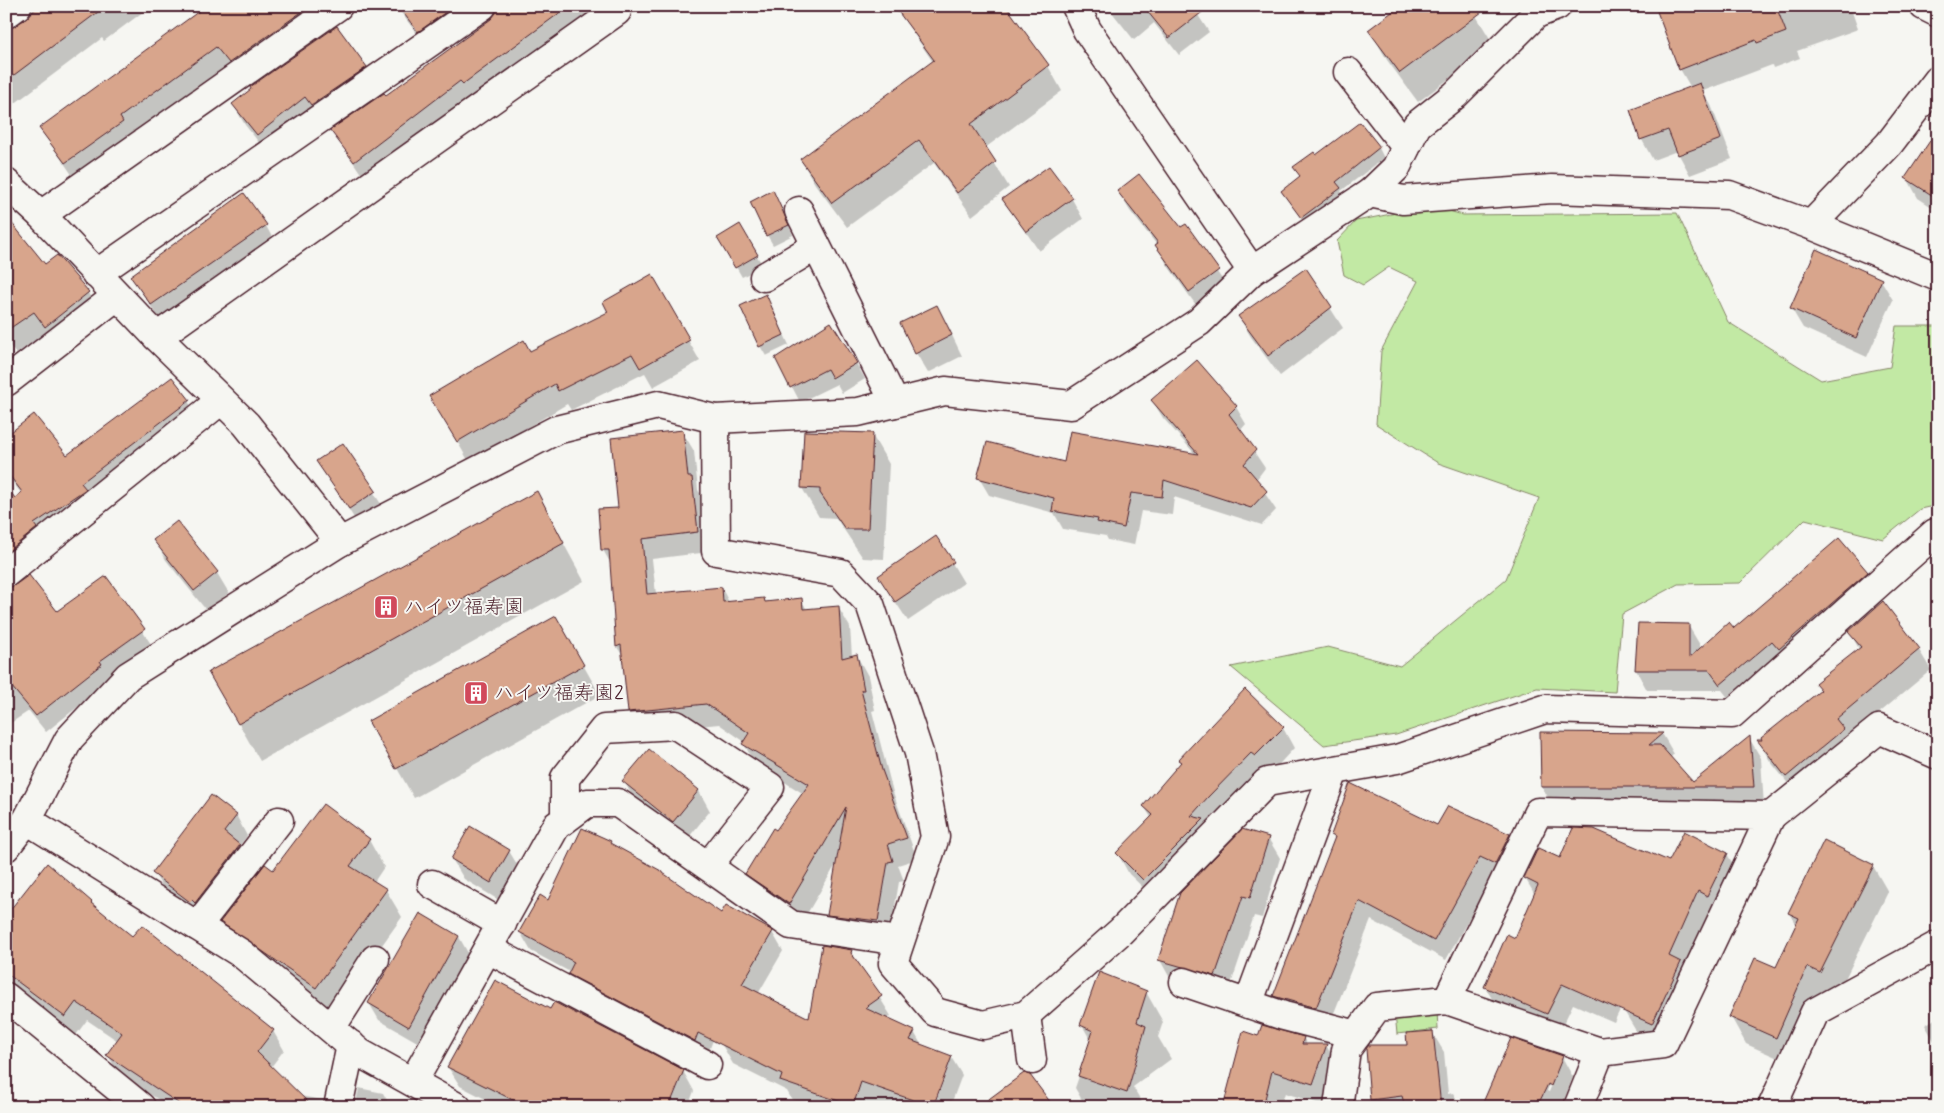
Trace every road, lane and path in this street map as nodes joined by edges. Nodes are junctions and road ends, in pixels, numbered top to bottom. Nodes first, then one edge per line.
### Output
1 (17, 6) edge
2 (338, 6) edge
3 (482, 6) edge
4 (1076, 6) edge
5 (1557, 6) edge
6 (1924, 6) edge
7 (617, 11) dead end
8 (1938, 13) edge
9 (6, 14) edge
10 (1348, 72) dead end
11 (1938, 80) edge
12 (1406, 147) junction
13 (9, 190) edge
14 (1370, 193) junction
15 (799, 211) dead end
16 (41, 215) junction
17 (1811, 225) junction
18 (816, 246) junction
19 (1252, 272) junction
20 (96, 274) junction
21 (764, 277) dead end
22 (1938, 277) edge
23 (117, 296) junction
24 (157, 337) junction
25 (6, 382) edge
26 (220, 401) junction
27 (895, 403) junction
28 (715, 419) junction
29 (1935, 532) dead end
30 (340, 542) junction
31 (6, 573) edge
32 (1938, 755) edge
33 (1334, 770) junction
34 (1771, 816) junction
35 (565, 819) junction
36 (27, 820) junction
37 (279, 820) dead end
38 (6, 847) edge
39 (708, 866) junction
40 (432, 884) dead end
41 (502, 924) junction
42 (197, 926) junction
43 (899, 941) junction
44 (1938, 945) edge
45 (488, 949) junction
46 (375, 960) dead end
47 (1184, 982) dead end
48 (6, 997) edge
49 (1447, 1000) junction
50 (1248, 1004) junction
51 (1026, 1015) junction
52 (1357, 1035) junction
53 (341, 1036) junction
54 (1600, 1052) junction
55 (1032, 1060) dead end
56 (708, 1065) dead end
57 (413, 1082) junction
58 (141, 1107) edge
59 (338, 1107) edge
60 (457, 1107) edge
61 (1338, 1107) edge
62 (1578, 1107) edge
63 (1772, 1107) edge

1 - 9 street
2 - 16 street
3 - 20 street
4 - 19 street
5 - 12 street
6 - 8 street
7 - 24 street
10 - 12 street
11 - 17 street
12 - 14 street
13 - 16 street
14 - 17 street
14 - 19 street
15 - 18 street
16 - 20 street
17 - 22 street
18 - 21 street
18 - 27 street
19 - 27 street
20 - 23 street
23 - 24 street
23 - 25 street
24 - 26 street
26 - 30 street
26 - 31 street
27 - 28 street
28 - 30 street
28 - 43 street
29 - 33 street
30 - 36 street
32 - 34 street
33 - 50 street
33 - 51 street
34 - 49 street
34 - 54 street
35 - 39 street
35 - 39 street
35 - 41 street
36 - 38 street
36 - 42 street
37 - 42 street
39 - 43 street
40 - 41 street
41 - 45 street
42 - 53 street
43 - 51 street
44 - 63 street
45 - 56 street
45 - 57 street
46 - 53 street
47 - 50 street
48 - 58 street
49 - 52 street
49 - 54 street
50 - 52 street
51 - 55 street
52 - 61 street
53 - 57 street
53 - 59 street
54 - 62 street
57 - 60 street

